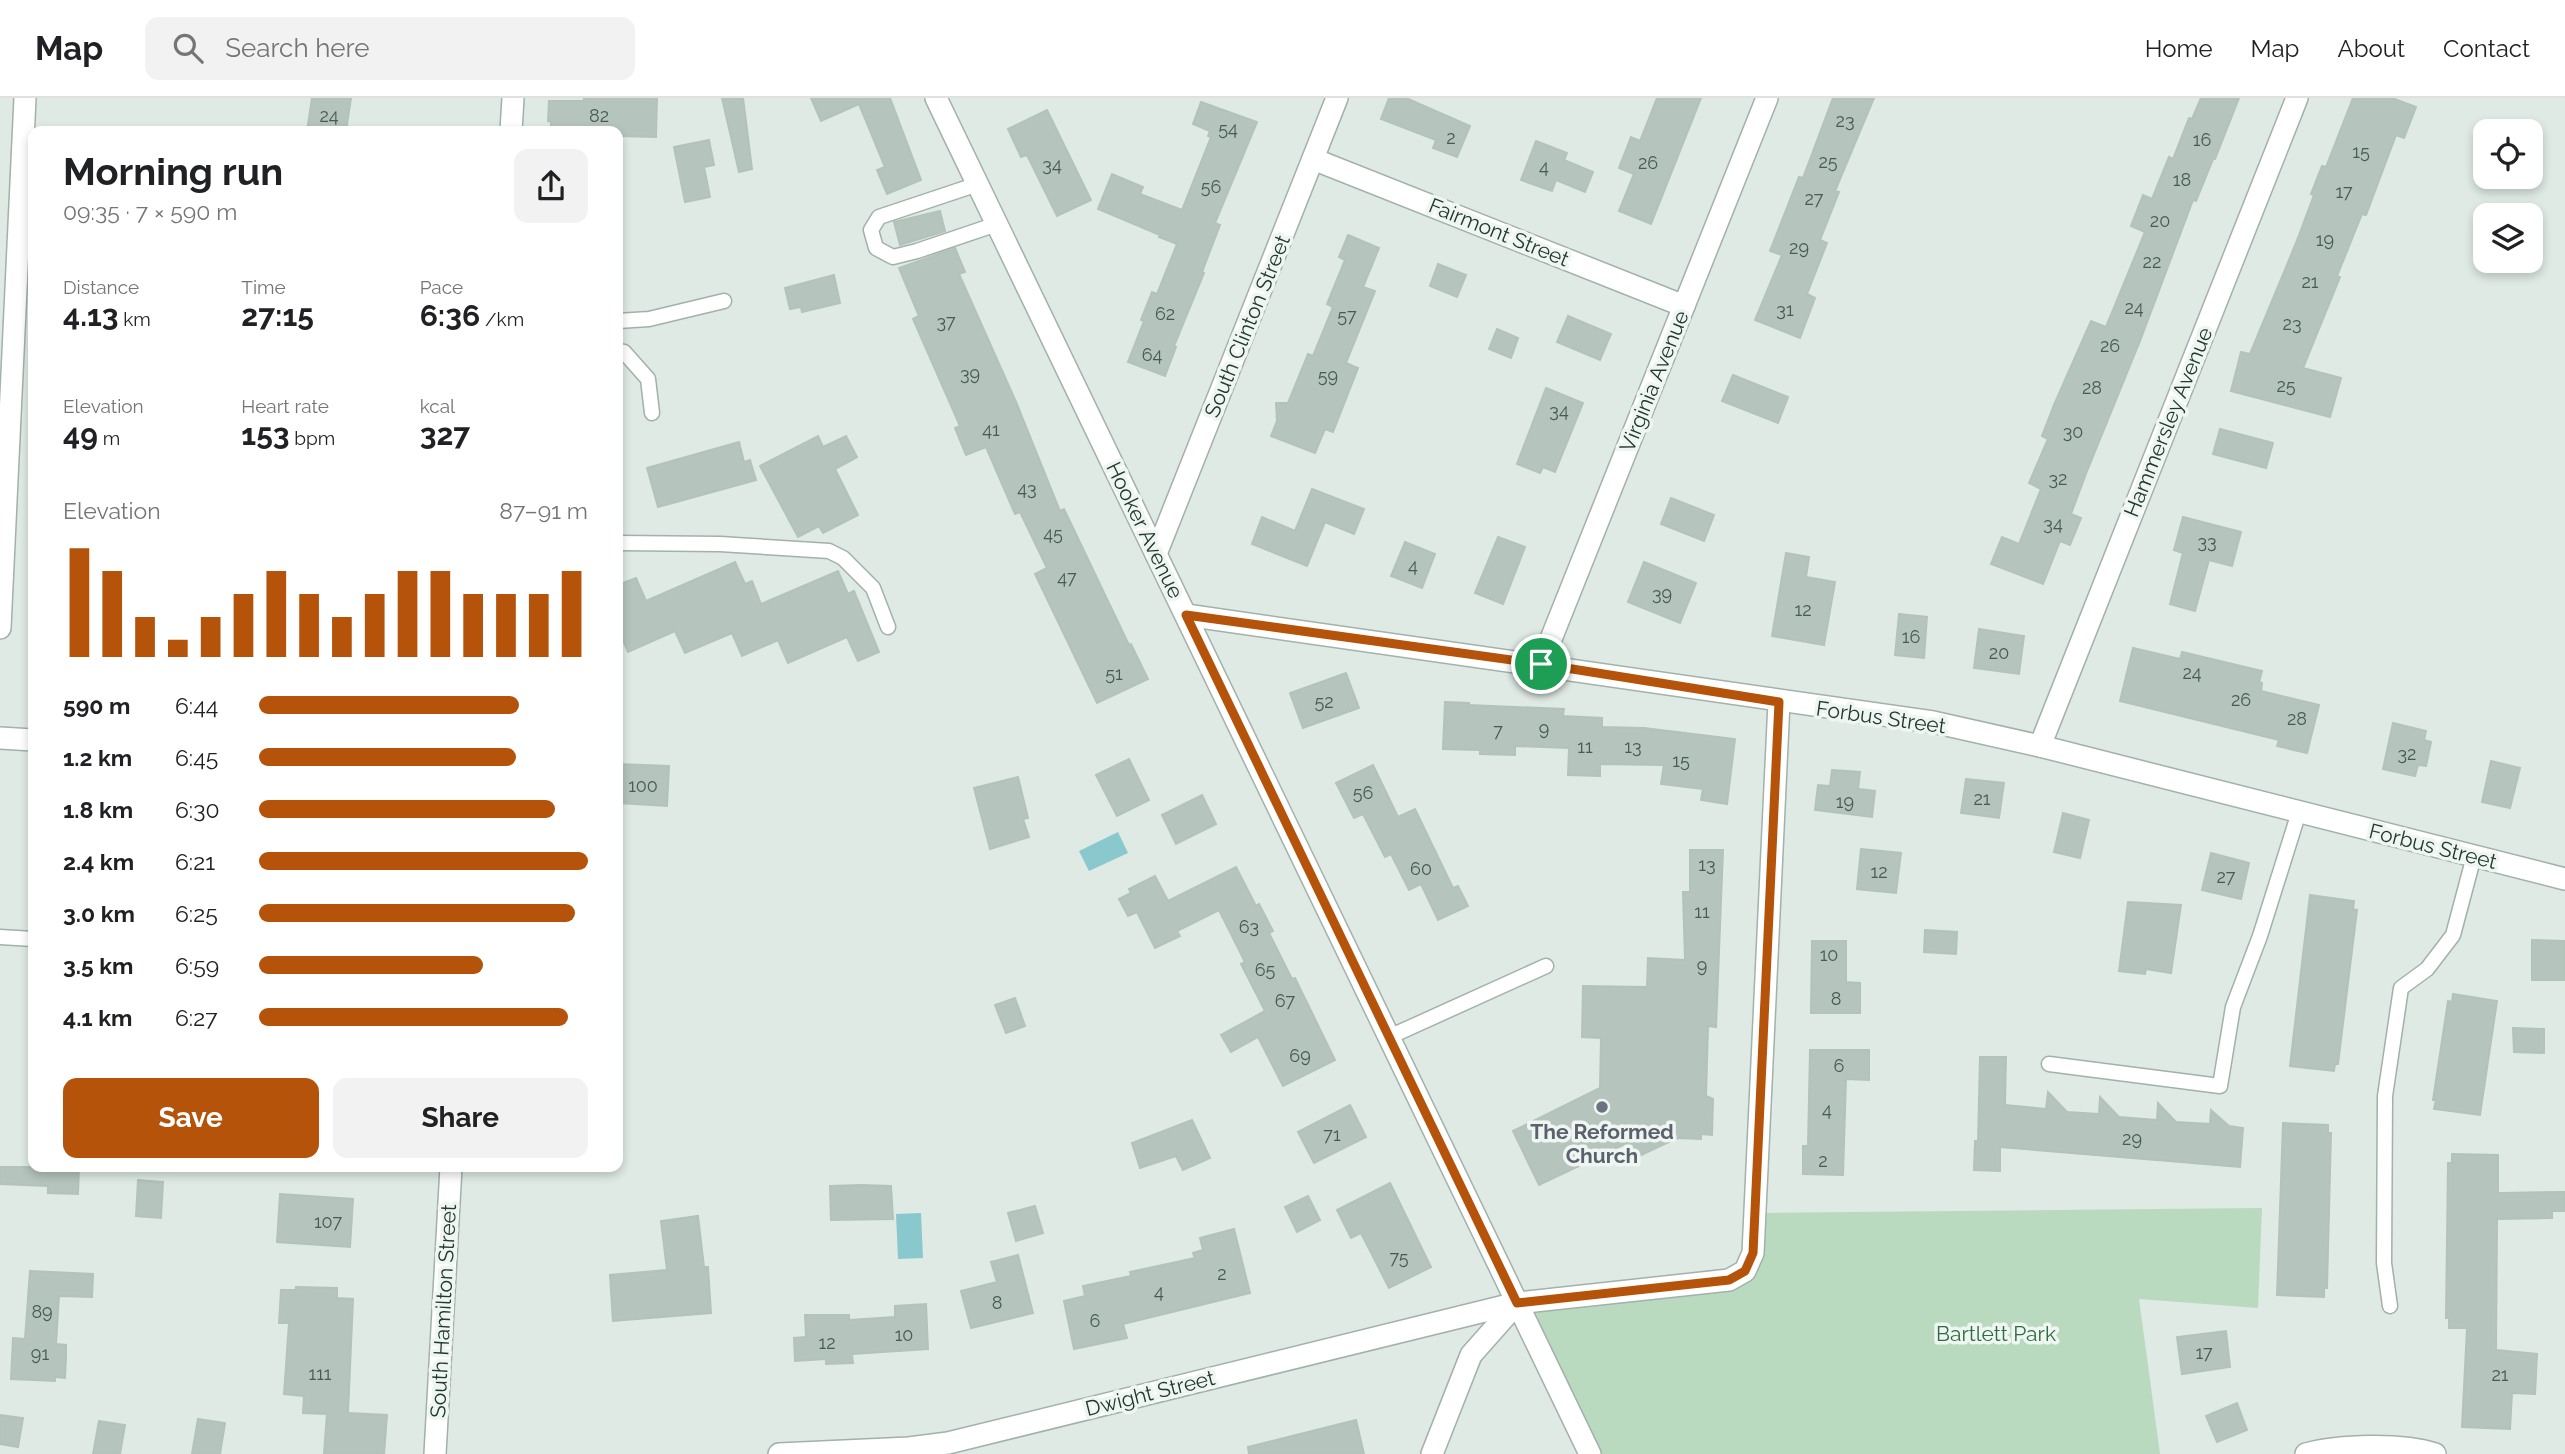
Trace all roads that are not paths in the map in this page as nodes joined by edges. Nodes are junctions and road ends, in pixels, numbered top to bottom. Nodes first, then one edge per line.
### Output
1 (25, 98) edge
2 (513, 98) edge
3 (936, 98) edge
4 (1337, 98) edge
5 (1767, 98) edge
6 (2297, 98) edge
7 (511, 126) edge
8 (1313, 159) junction
9 (978, 184) junction
10 (997, 224) junction
11 (724, 302) dead end
12 (1684, 306) junction
13 (623, 321) edge
14 (623, 352) edge
15 (652, 413) dead end
16 (623, 543) edge
17 (1156, 554) junction
18 (1186, 615) junction
19 (888, 627) dead end
20 (0, 628) edge
21 (1541, 664) junction
22 (1779, 702) junction
23 (0, 738) edge
24 (28, 740) edge
25 (2040, 746) junction
26 (2299, 812) junction
27 (2474, 856) junction
28 (2565, 879) edge
29 (0, 937) edge
30 (28, 939) edge
31 (1546, 967) dead end
32 (1388, 1037) junction
33 (2049, 1063) dead end
34 (452, 1172) edge
35 (1517, 1303) junction
36 (2390, 1306) dead end
37 (435, 1454) edge
38 (779, 1454) edge
39 (1432, 1454) edge
40 (1590, 1454) edge
41 (2306, 1454) edge
42 (2434, 1454) edge

1 - 20 street
2 - 7 street
3 - 9 street, Hooker Avenue
4 - 8 street, South Clinton Street
5 - 12 street, Virginia Avenue
6 - 25 street, Hammersley Avenue
8 - 12 street, Fairmont Street
8 - 17 street, South Clinton Street
9 - 10 street, Hooker Avenue
9 - 10 lane
10 - 17 street, Hooker Avenue
11 - 13 lane
12 - 21 street, Virginia Avenue
14 - 15 lane
16 - 19 lane
17 - 18 street, Hooker Avenue
18 - 21 street, Forbus Street
18 - 32 street, Hooker Avenue
21 - 22 street, Forbus Street
22 - 25 street, Forbus Street
22 - 35 street, Dwight Street
23 - 24 street
25 - 26 street, Forbus Street
26 - 27 street, Forbus Street
26 - 33 lane
27 - 28 street, Forbus Street
27 - 36 lane
29 - 30 lane
31 - 32 lane
32 - 35 street, Hooker Avenue
34 - 37 street, South Hamilton Street
35 - 38 street, Dwight Street
35 - 39 street
35 - 40 street, Hooker Avenue
41 - 42 street

